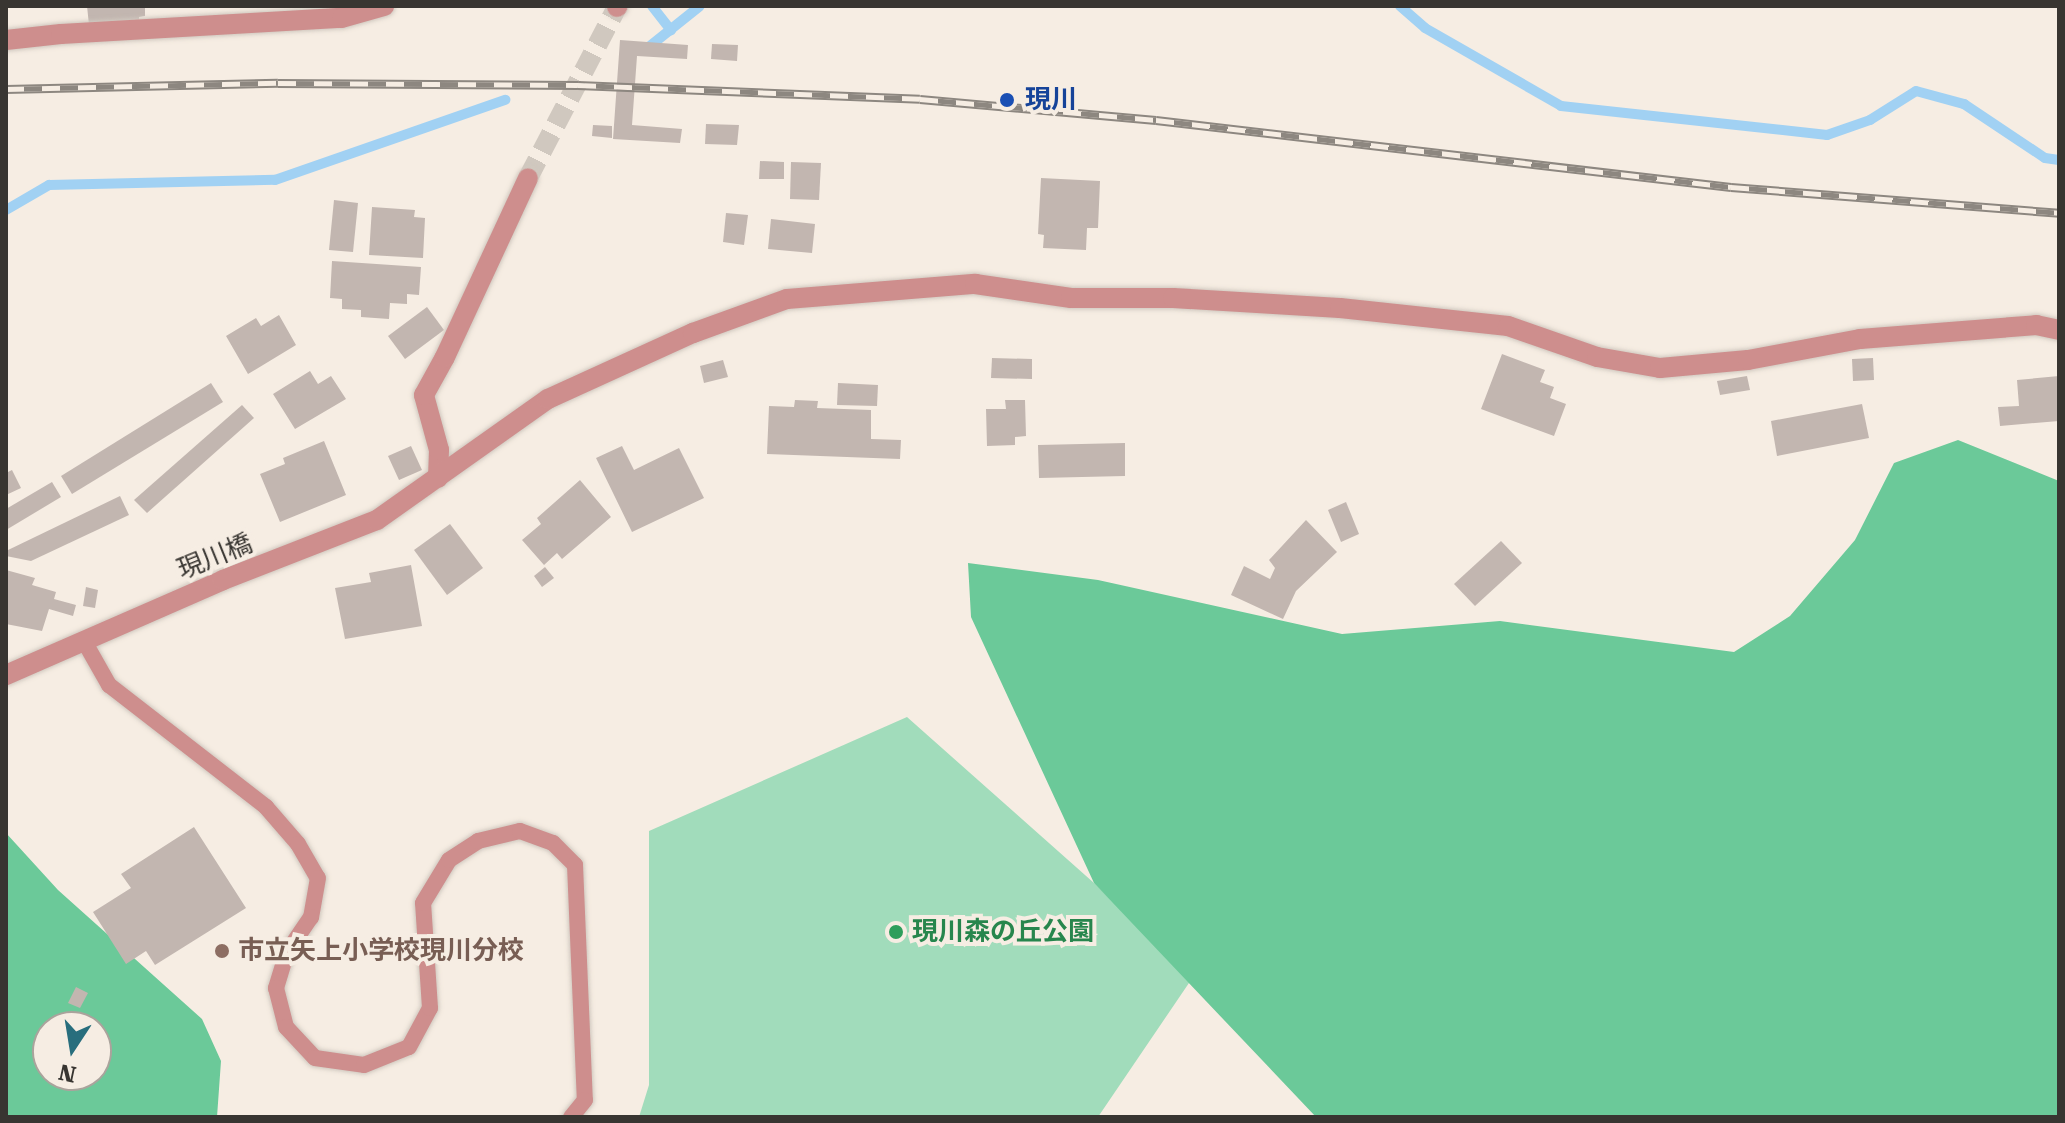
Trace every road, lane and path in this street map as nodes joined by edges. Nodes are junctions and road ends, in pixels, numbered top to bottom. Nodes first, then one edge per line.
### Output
1 (384, 6) edge
2 (6, 40) edge
3 (528, 178) tunnel mouth
4 (2059, 330) edge
5 (438, 478) junction
6 (84, 641) junction
7 (6, 675) edge
8 (571, 1117) edge

1 - 2 street
3 - 5 street
4 - 5 street, 現川橋
5 - 6 street, 現川橋
6 - 7 street, 現川橋
6 - 8 lane

